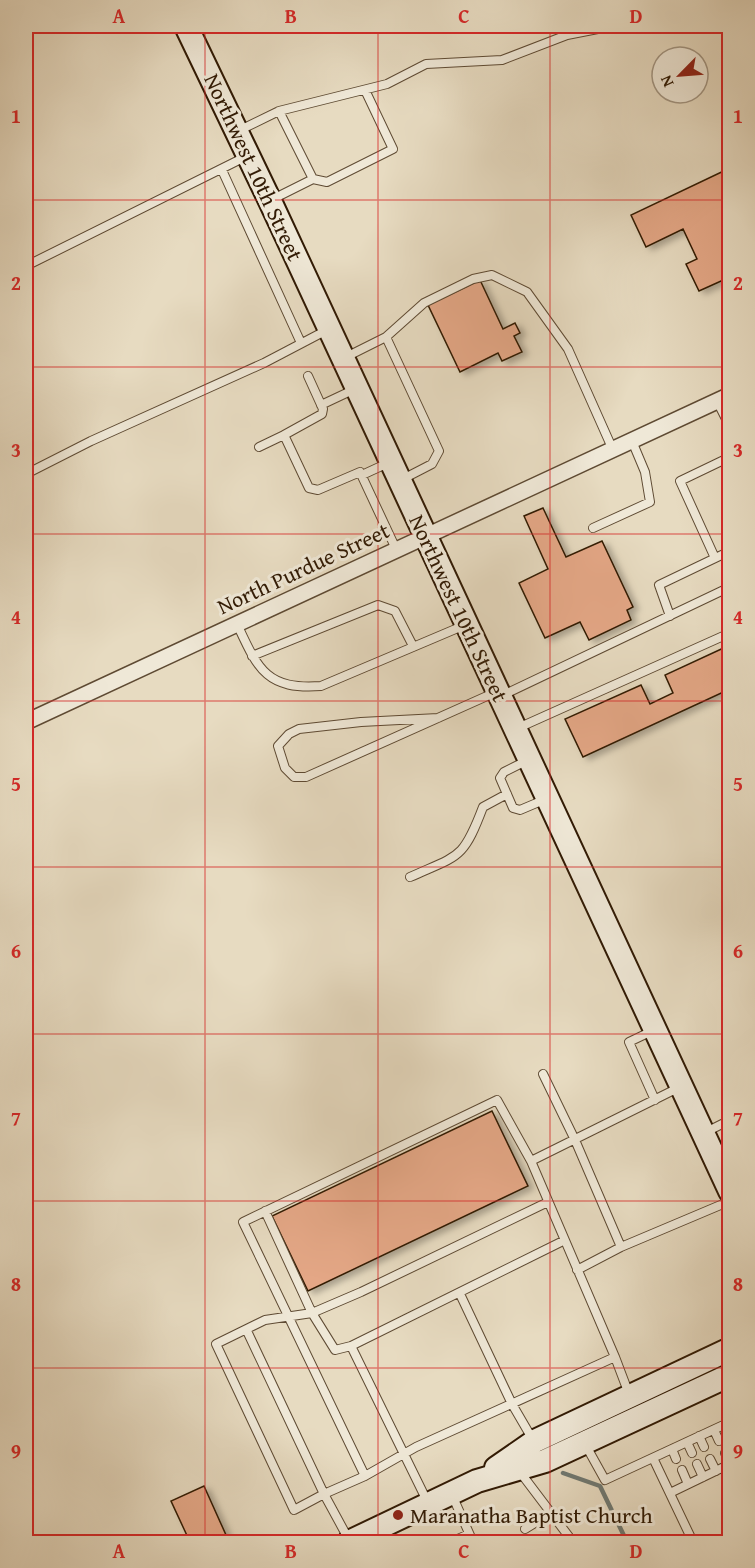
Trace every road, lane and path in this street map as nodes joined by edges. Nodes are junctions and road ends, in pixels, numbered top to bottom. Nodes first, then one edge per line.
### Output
1 (186, 26) edge
2 (613, 26) edge
3 (365, 90) junction
4 (279, 111) junction
5 (237, 131) junction
6 (249, 155) junction
7 (222, 170) junction
8 (313, 179) junction
9 (270, 201) junction
10 (26, 266) edge
11 (329, 329) junction
12 (386, 337) junction
13 (729, 339) edge
14 (301, 343) junction
15 (729, 349) edge
16 (343, 358) junction
17 (308, 376) dead end
18 (357, 388) junction
19 (723, 398) edge
20 (321, 405) junction
21 (729, 427) edge
22 (284, 435) junction
23 (632, 441) junction
24 (258, 447) dead end
25 (613, 450) junction
26 (729, 457) edge
27 (395, 471) junction
28 (26, 474) edge
29 (362, 475) junction
30 (593, 528) dead end
31 (425, 536) junction
32 (396, 549) junction
33 (729, 551) edge
34 (715, 558) junction
35 (729, 587) edge
36 (670, 615) junction
37 (237, 624) junction
38 (466, 624) junction
39 (729, 633) edge
40 (413, 646) junction
41 (252, 656) junction
42 (498, 694) junction
43 (438, 718) junction
44 (26, 722) edge
45 (515, 730) junction
46 (529, 759) junction
47 (507, 794) junction
48 (547, 798) junction
49 (410, 877) dead end
50 (655, 1029) junction
51 (543, 1074) dead end
52 (682, 1087) junction
53 (655, 1100) junction
54 (729, 1120) edge
55 (703, 1133) junction
56 (575, 1140) junction
57 (531, 1161) junction
58 (729, 1191) edge
59 (729, 1201) edge
60 (548, 1202) junction
61 (266, 1211) junction
62 (563, 1241) junction
63 (621, 1247) junction
64 (577, 1270) junction
65 (460, 1294) junction
66 (312, 1313) junction
67 (289, 1316) junction
68 (247, 1330) junction
69 (351, 1346) junction
70 (729, 1349) edge
71 (615, 1357) junction
72 (729, 1375) edge
73 (630, 1396) junction
74 (513, 1404) junction
75 (728, 1425) edge
76 (714, 1430) junction
77 (699, 1436) junction
78 (719, 1441) dead end
79 (534, 1442) junction
80 (584, 1442) junction
81 (687, 1442) junction
82 (704, 1447) dead end
83 (672, 1449) junction
84 (404, 1453) junction
85 (692, 1453) dead end
86 (725, 1453) dead end
87 (653, 1458) junction
88 (676, 1459) dead end
89 (710, 1459) dead end
90 (697, 1464) dead end
91 (729, 1464) edge
92 (518, 1469) junction
93 (682, 1470) dead end
94 (716, 1471) junction
95 (365, 1476) junction
96 (703, 1477) junction
97 (477, 1481) junction
98 (688, 1484) junction
99 (670, 1493) junction
100 (324, 1494) junction
101 (451, 1494) junction
102 (429, 1504) junction
103 (551, 1514) junction
104 (525, 1529) dead end
105 (469, 1533) junction
106 (349, 1542) edge
107 (451, 1542) edge
108 (473, 1542) edge
109 (573, 1542) edge
110 (693, 1542) edge

1 - 5 main road, Northwest 10th Street
2 - 3 lane
3 - 4 lane
3 - 8 lane
4 - 5 lane
4 - 8 lane
5 - 6 main road, Northwest 10th Street
6 - 7 lane
6 - 9 main road, Northwest 10th Street
7 - 10 lane
7 - 14 lane
8 - 9 lane
9 - 11 main road, Northwest 10th Street
11 - 14 lane
11 - 16 main road, Northwest 10th Street
12 - 16 lane
12 - 25 lane
12 - 27 lane
13 - 15 lane
14 - 28 lane
16 - 18 main road, Northwest 10th Street
17 - 20 lane
18 - 20 lane
18 - 27 main road, Northwest 10th Street
19 - 21 lane
19 - 23 street, North Purdue Street
20 - 22 lane
22 - 24 lane
22 - 29 lane
23 - 25 street, North Purdue Street
23 - 30 lane
25 - 31 street, North Purdue Street
26 - 34 lane
27 - 29 lane
27 - 31 main road, Northwest 10th Street
29 - 32 lane
31 - 32 street, North Purdue Street
31 - 38 main road, Northwest 10th Street
32 - 37 street, North Purdue Street
33 - 34 lane
34 - 36 lane
35 - 36 lane
36 - 42 lane
37 - 41 lane
37 - 44 street, North Purdue Street
38 - 40 lane
38 - 42 main road, Northwest 10th Street
39 - 45 lane
40 - 41 lane
40 - 41 lane
42 - 43 lane
42 - 45 main road, Northwest 10th Street
43 - 43 lane
45 - 46 main road, Northwest 10th Street
46 - 47 lane
46 - 48 main road, Northwest 10th Street
47 - 48 lane
47 - 49 lane
48 - 50 main road, Northwest 10th Street
50 - 52 main road, Northwest 10th Street
50 - 53 lane
51 - 56 lane
52 - 53 lane
52 - 55 main road, Northwest 10th Street
53 - 56 lane
54 - 55 lane
55 - 58 main road, Northwest 10th Street
56 - 57 lane
56 - 63 lane
57 - 60 lane
57 - 61 lane
59 - 63 lane
60 - 62 lane
60 - 66 lane
61 - 66 lane
61 - 67 lane
62 - 64 lane
62 - 65 lane
63 - 64 lane
64 - 71 lane
65 - 69 lane
65 - 74 lane
66 - 67 lane
66 - 69 lane
67 - 68 lane
67 - 95 lane
68 - 100 lane
68 - 100 lane
69 - 84 lane
70 - 73 main road
71 - 73 lane
71 - 74 lane
72 - 80 main road
73 - 79 main road
74 - 79 lane
74 - 84 lane
75 - 76 lane
76 - 77 lane
76 - 78 lane
77 - 81 lane
77 - 82 lane
79 - 97 main road
80 - 87 lane
80 - 92 main road
81 - 83 lane
81 - 85 lane
83 - 87 lane
83 - 88 lane
84 - 95 lane
84 - 102 lane
86 - 91 lane
87 - 99 lane
89 - 94 lane
90 - 96 lane
91 - 94 lane
92 - 97 main road
92 - 103 lane
93 - 98 lane
94 - 96 lane
95 - 100 lane
96 - 98 lane
97 - 101 main road
98 - 99 lane
99 - 110 lane
100 - 106 lane
101 - 102 main road
101 - 105 lane
102 - 106 main road
103 - 104 lane
103 - 109 lane
105 - 107 lane
105 - 108 lane

